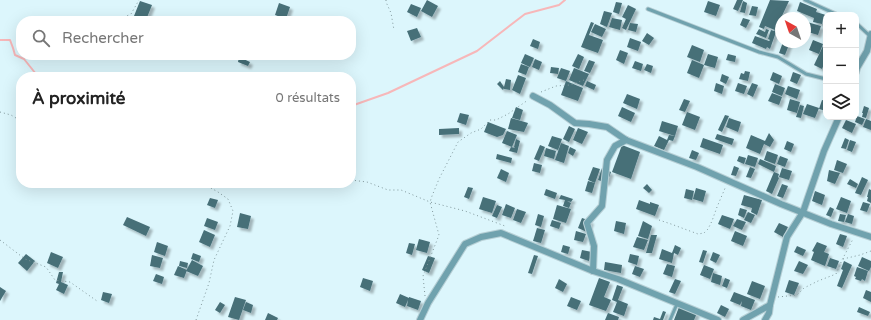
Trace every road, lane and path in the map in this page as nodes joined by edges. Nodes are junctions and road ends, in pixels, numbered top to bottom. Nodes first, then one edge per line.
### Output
1 (139, 0) edge
2 (386, 0) edge
3 (804, 0) edge
4 (648, 9) dead end
5 (831, 12) edge
6 (127, 16) edge
7 (859, 26) edge
8 (394, 30) dead end
9 (870, 35) edge
10 (859, 66) edge
11 (823, 78) edge
12 (584, 80) dead end
13 (533, 96) junction
14 (0, 112) edge
15 (16, 118) edge
16 (838, 120) edge
17 (626, 140) junction
18 (356, 181) edge
19 (728, 181) junction
20 (211, 188) edge
21 (430, 202) junction
22 (803, 212) junction
23 (659, 220) dead end
24 (856, 232) junction
25 (501, 234) junction
26 (871, 237) edge
27 (0, 240) edge
28 (871, 251) edge
29 (842, 260) junction
30 (593, 271) junction
31 (97, 301) dead end
32 (771, 301) junction
33 (428, 303) junction
34 (677, 304) junction
35 (196, 320) edge
36 (420, 320) edge
37 (670, 320) edge
38 (718, 320) edge
39 (743, 320) edge
40 (765, 320) edge

1 - 6 path
2 - 8 path
3 - 5 lane
4 - 11 lane
7 - 9 lane
9 - 10 street
12 - 13 path
13 - 17 street
13 - 21 path
14 - 15 path
16 - 22 street
17 - 19 street
17 - 30 street
18 - 21 path
19 - 22 street
19 - 23 path
20 - 35 path
21 - 25 path
21 - 33 path
22 - 24 street
22 - 32 street
24 - 26 street
24 - 29 path
25 - 30 street
25 - 33 street
27 - 31 path
28 - 29 path
29 - 32 path
30 - 34 street
32 - 39 street
32 - 40 street
33 - 36 street
34 - 37 lane
34 - 38 street

